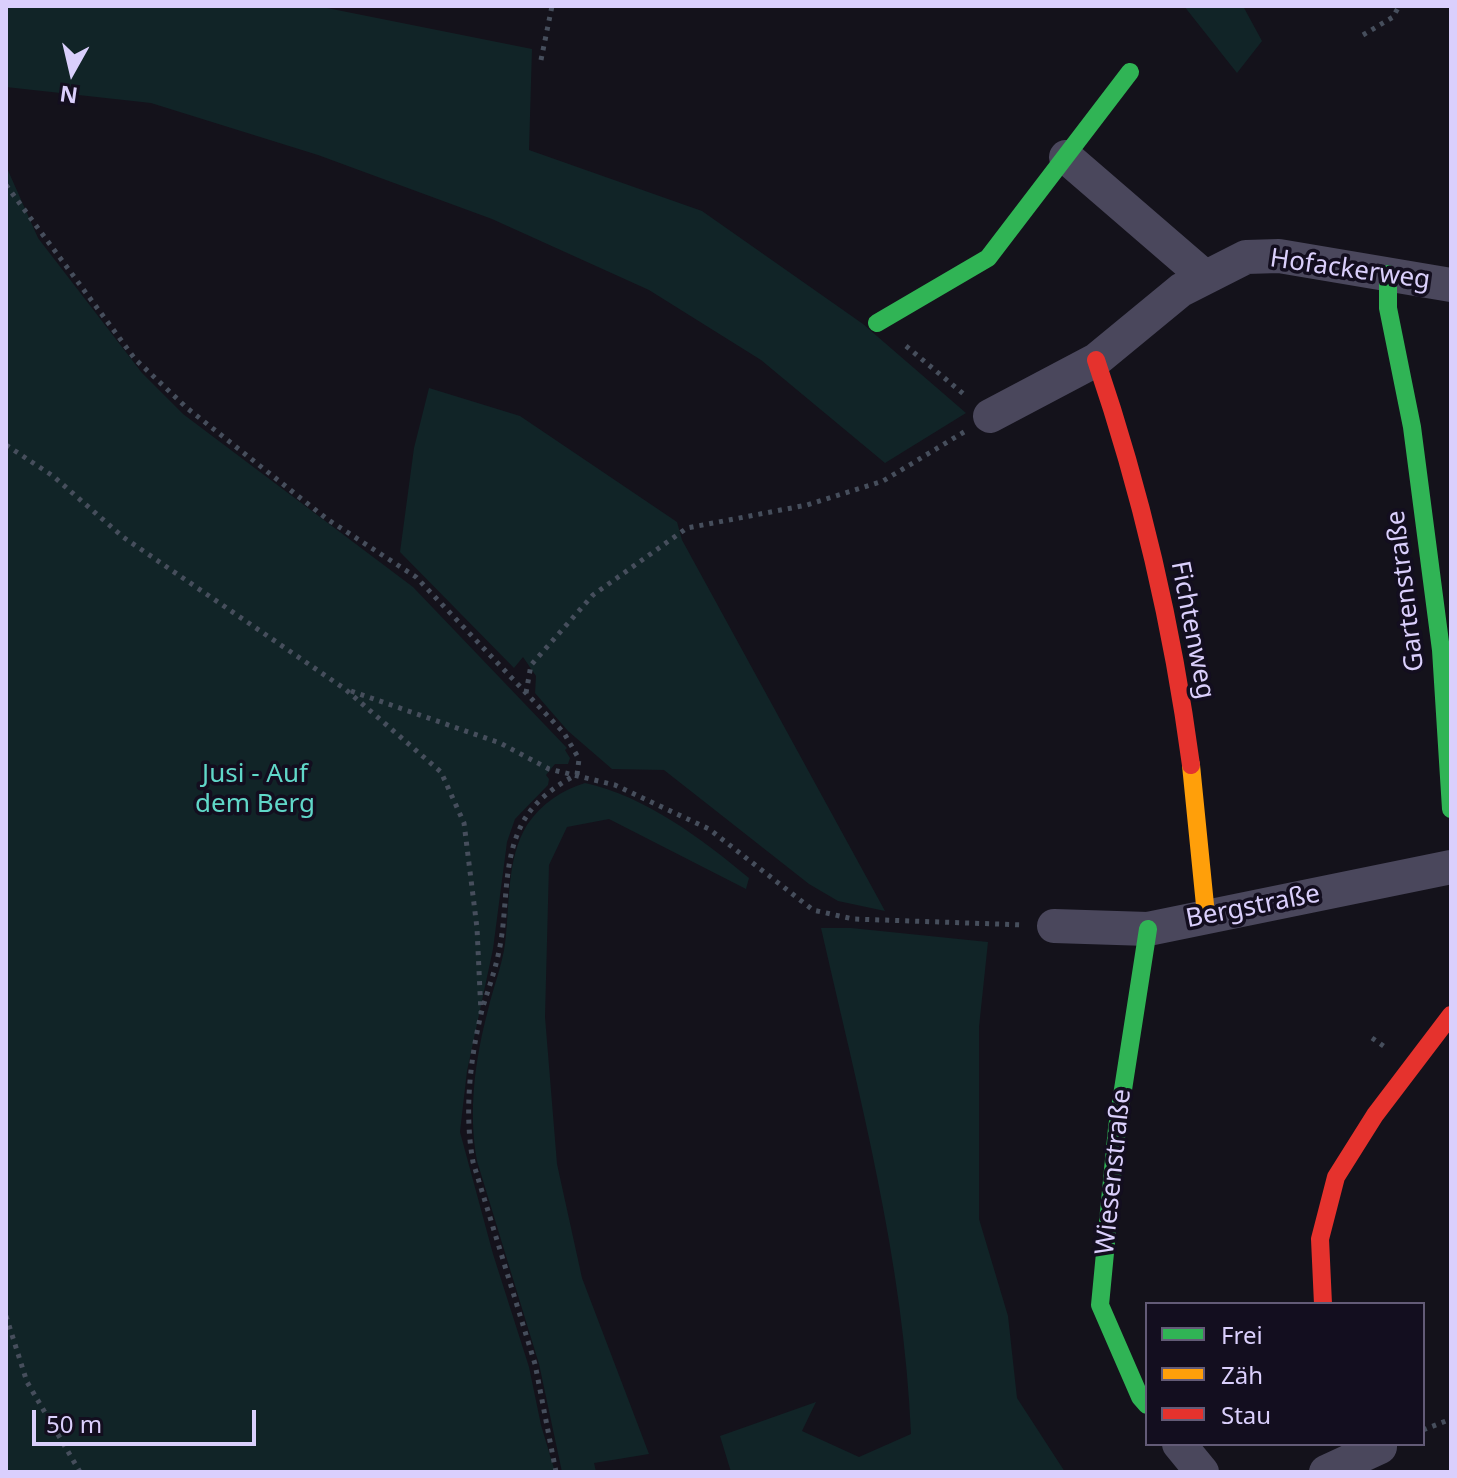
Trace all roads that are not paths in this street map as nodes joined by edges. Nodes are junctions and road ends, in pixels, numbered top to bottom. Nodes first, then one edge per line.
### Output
1 (1130, 72) dead end
2 (1066, 157) junction
3 (1388, 274) junction
4 (1205, 277) junction
5 (1451, 285) edge
6 (877, 323) road end
7 (1096, 360) junction
8 (990, 416) road end
9 (1451, 809) edge
10 (1451, 867) edge
11 (1206, 915) junction
12 (1054, 926) road end
13 (1148, 929) junction
14 (1451, 1015) edge
15 (1323, 1302) edge
16 (1145, 1403) edge
17 (1181, 1446) edge
18 (1384, 1454) edge
19 (1202, 1472) edge
20 (1326, 1472) edge

1 - 2 street
2 - 4 street
2 - 6 street
3 - 4 street, Hofackerweg
3 - 5 street, Hofackerweg
3 - 9 street, Gartenstraße
4 - 7 street, Hofackerweg
7 - 8 street, Hofackerweg
7 - 11 street, Fichtenweg
10 - 11 street, Bergstraße
11 - 13 street, Bergstraße
12 - 13 street, Bergstraße
13 - 16 street, Wiesenstraße
14 - 15 street
17 - 19 street
18 - 20 street

